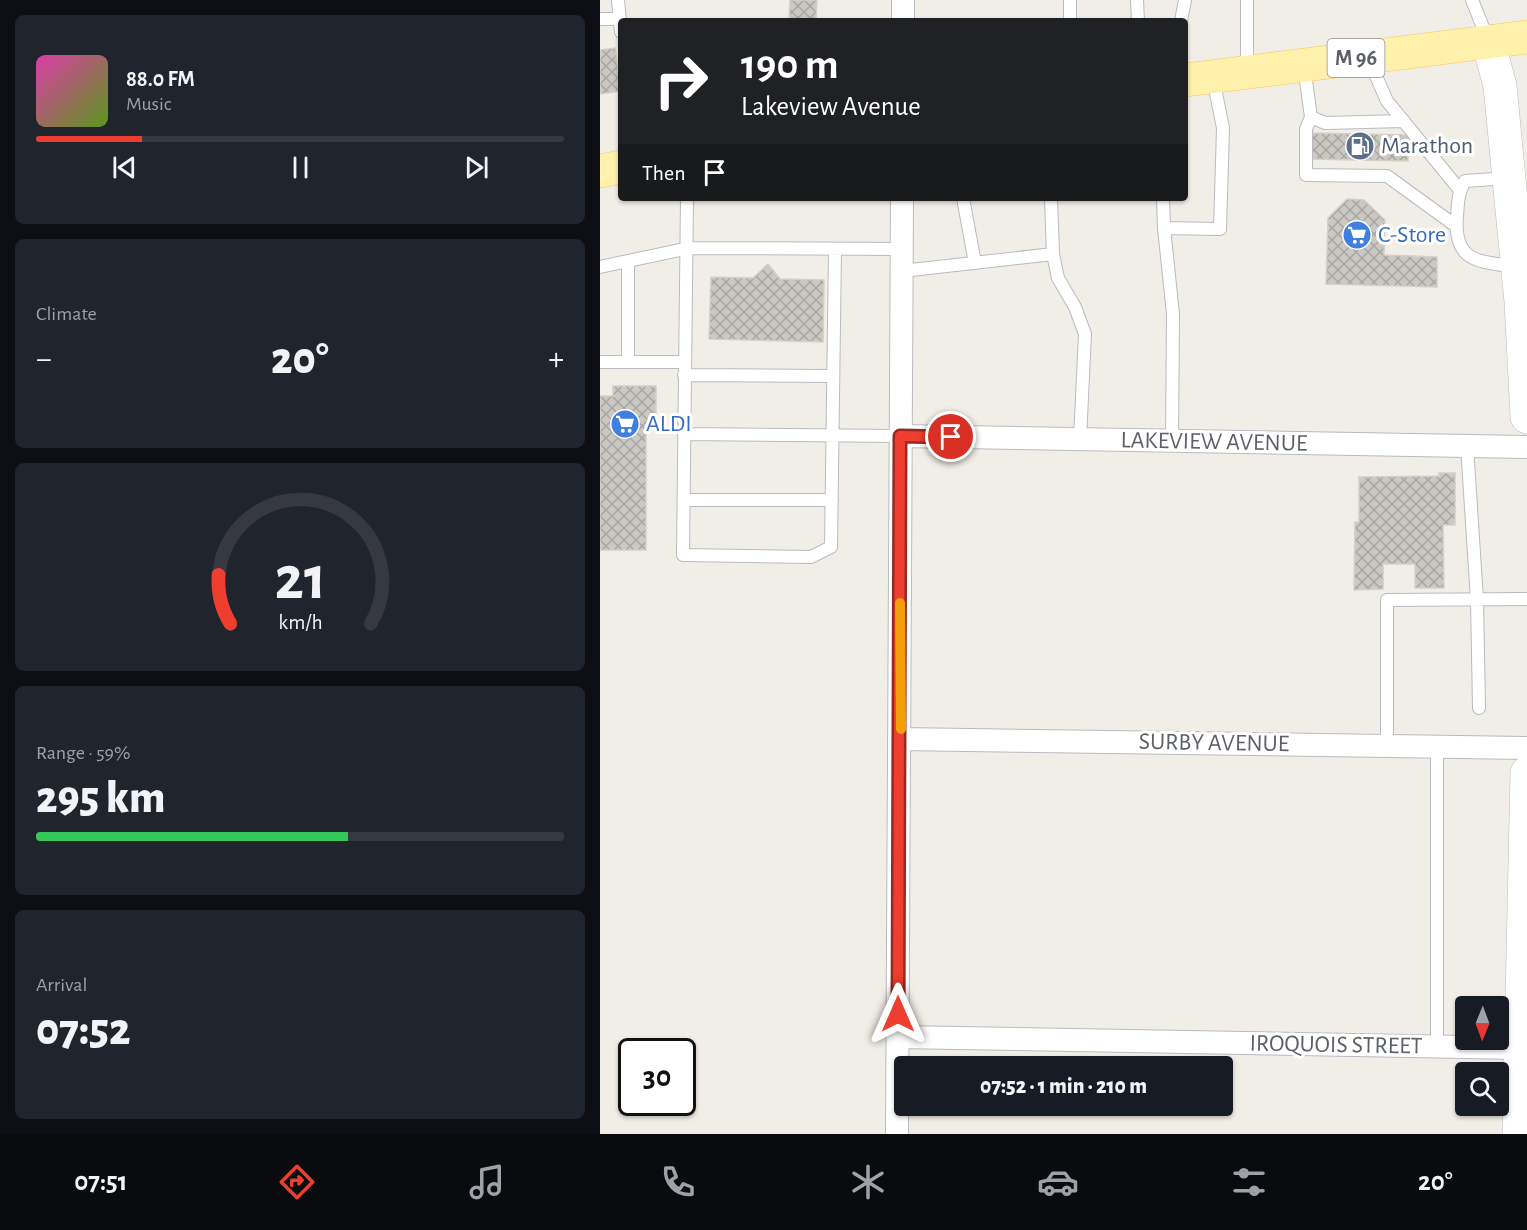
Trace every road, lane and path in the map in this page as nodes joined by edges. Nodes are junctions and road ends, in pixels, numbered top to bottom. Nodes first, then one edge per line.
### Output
1 (618, 0) edge
2 (903, 0) edge
3 (1070, 0) edge
4 (1137, 0) edge
5 (1185, 0) edge
6 (1247, 0) edge
7 (1472, 0) edge
8 (1138, 17) edge
9 (903, 18) edge
10 (1070, 18) edge
11 (1182, 18) edge
12 (600, 19) edge
13 (618, 19) joint
14 (1527, 37) edge
15 (1488, 41) junction
16 (1367, 57) junction
17 (1304, 65) junction
18 (1247, 72) junction
19 (1199, 78) edge
20 (1311, 117) junction
21 (1404, 121) junction
22 (618, 168) edge
23 (600, 171) edge
24 (1460, 189) junction
25 (1516, 198) edge
26 (687, 201) edge
27 (902, 201) edge
28 (964, 201) edge
29 (1051, 201) edge
30 (1163, 201) edge
31 (1456, 226) junction
32 (1164, 228) junction
33 (689, 248) junction
34 (835, 249) junction
35 (1053, 254) junction
36 (902, 260) junction
37 (628, 261) junction
38 (975, 263) junction
39 (600, 267) edge
40 (1517, 267) junction
41 (600, 362) edge
42 (628, 362) junction
43 (684, 362) junction
44 (684, 375) junction
45 (833, 376) junction
46 (1527, 417) edge
47 (684, 434) junction
48 (833, 436) junction
49 (900, 436) junction
50 (1080, 439) junction
51 (1172, 441) junction
52 (1467, 446) junction
53 (1527, 447) edge
54 (684, 500) junction
55 (832, 500) junction
56 (1527, 598) edge
57 (1477, 600) junction
58 (1479, 708) dead end
59 (901, 739) junction
60 (1387, 746) junction
61 (1437, 747) junction
62 (1527, 748) edge
63 (1527, 773) edge
64 (898, 1036) junction
65 (1437, 1047) junction
66 (1521, 1048) junction
67 (897, 1134) edge
68 (1518, 1134) edge

1 - 13 lane
2 - 9 street
3 - 10 lane
4 - 8 lane
5 - 11 lane
6 - 18 lane
7 - 15 lane
12 - 13 lane
14 - 15 main road, M 96
15 - 16 main road, M 96
15 - 25 main road
16 - 17 main road, M 96
16 - 21 lane
17 - 18 main road, M 96
17 - 20 lane
18 - 19 main road, M 96
19 - 32 lane
20 - 21 lane
20 - 31 lane
21 - 24 lane
22 - 23 main road
24 - 25 lane
24 - 31 lane
25 - 40 main road
26 - 33 lane
27 - 36 street
28 - 38 lane
29 - 35 lane
30 - 32 lane
31 - 40 lane
32 - 51 lane
33 - 34 lane
33 - 37 lane
33 - 43 lane
34 - 36 lane
34 - 45 lane
35 - 38 lane
35 - 50 lane
36 - 38 lane
36 - 49 street
37 - 39 lane
37 - 42 lane
40 - 46 main road
41 - 42 lane
42 - 43 lane
43 - 44 lane
44 - 45 lane
44 - 47 lane
45 - 48 lane
47 - 48 lane
47 - 54 lane
48 - 49 lane
48 - 55 lane
49 - 50 street, LAKEVIEW AVENUE
49 - 59 street
50 - 51 street, LAKEVIEW AVENUE
51 - 52 street, LAKEVIEW AVENUE
52 - 53 street, LAKEVIEW AVENUE
52 - 57 lane
54 - 55 lane
54 - 55 lane
56 - 57 lane
57 - 58 lane
57 - 60 lane
59 - 60 street, SURBY AVENUE
59 - 64 street
60 - 61 street, SURBY AVENUE
61 - 62 street, SURBY AVENUE
61 - 65 lane
63 - 66 main road
64 - 65 street, IROQUOIS STREET
64 - 67 street
65 - 66 street, IROQUOIS STREET
66 - 68 main road

